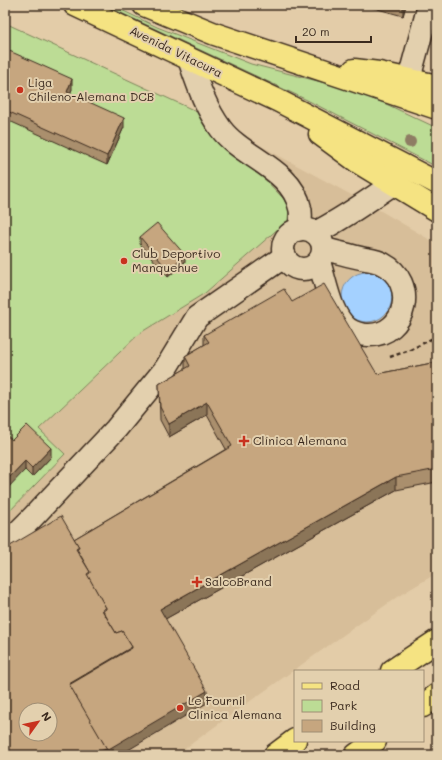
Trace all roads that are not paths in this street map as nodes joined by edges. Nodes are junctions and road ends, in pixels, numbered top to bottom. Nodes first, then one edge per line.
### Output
1 (75, 5) edge
2 (144, 5) edge
3 (429, 5) edge
4 (189, 59) junction
5 (314, 66) junction
6 (411, 80) junction
7 (437, 86) edge
8 (277, 100) junction
9 (437, 108) edge
10 (437, 183) edge
11 (393, 184) junction
12 (437, 210) edge
13 (314, 243) junction
14 (285, 256) junction
15 (5, 545) edge
16 (437, 640) edge
17 (393, 670) edge
18 (437, 695) edge
19 (424, 705) edge
20 (294, 741) edge
21 (374, 742) edge
22 (274, 755) edge
23 (356, 755) edge

1 - 4 main road, Avenida Vitacura
2 - 5 main road
3 - 6 lane
4 - 8 main road, Avenida Vitacura
4 - 13 lane
5 - 6 main road
5 - 9 main road
6 - 7 main road
8 - 10 main road, Avenida Vitacura
8 - 11 main road, Avenida Vitacura
11 - 12 main road, Avenida Vitacura
11 - 13 lane
13 - 14 lane
13 - 14 lane
14 - 15 lane
16 - 17 main road
18 - 19 main road
20 - 22 main road
21 - 23 main road

